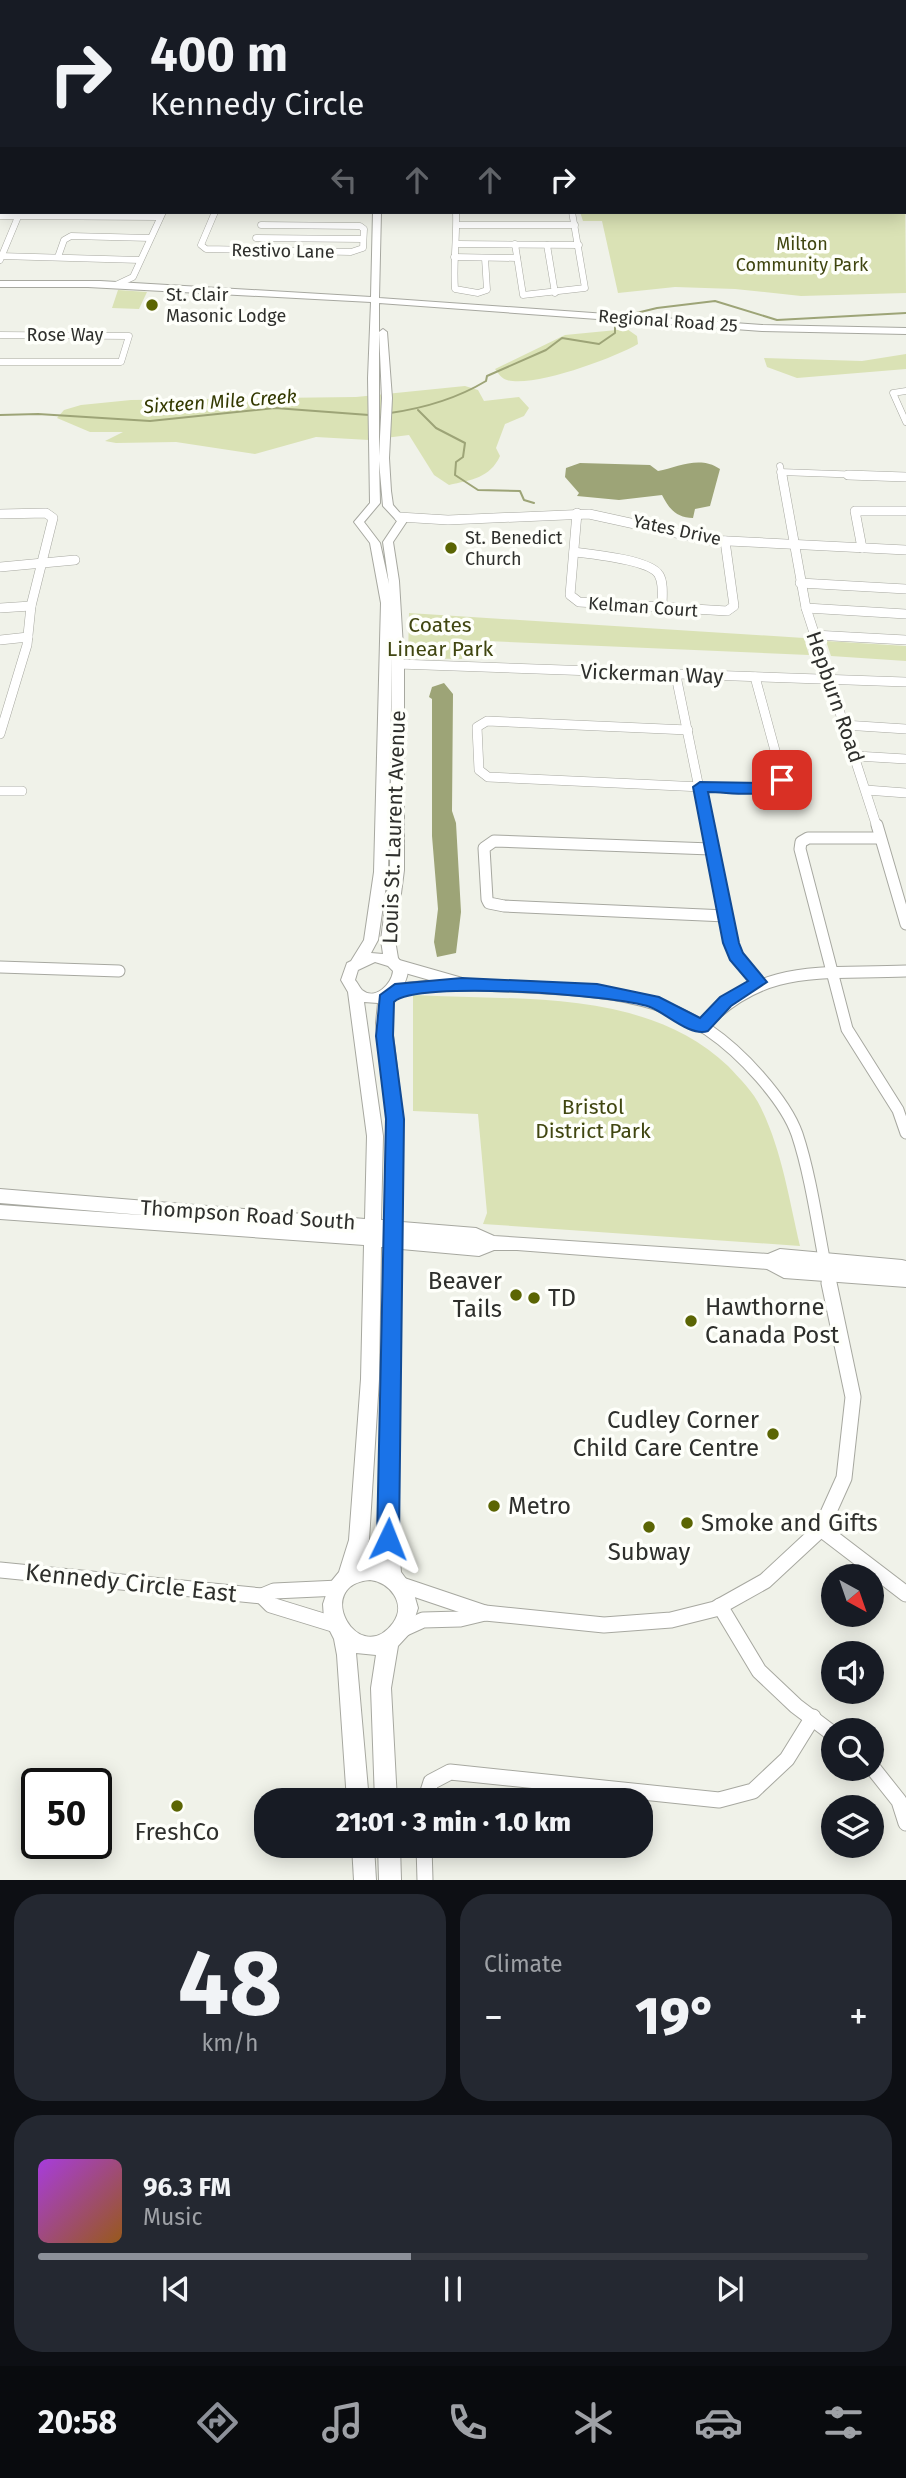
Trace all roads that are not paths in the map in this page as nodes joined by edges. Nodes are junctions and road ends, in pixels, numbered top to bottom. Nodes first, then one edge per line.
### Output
1 (150, 0) edge
2 (174, 0) edge
3 (19, 214) edge
4 (162, 214) edge
5 (214, 214) edge
6 (377, 214) edge
7 (386, 214) edge
8 (456, 214) edge
9 (572, 214) edge
10 (0, 216) edge
11 (457, 225) junction
12 (575, 225) junction
13 (150, 238) junction
14 (256, 238) junction
15 (363, 239) junction
16 (4, 242) edge
17 (458, 244) junction
18 (515, 244) junction
19 (547, 245) junction
20 (579, 245) junction
21 (251, 251) junction
22 (0, 257) edge
23 (58, 257) junction
24 (454, 257) junction
25 (485, 258) junction
26 (517, 258) junction
27 (140, 260) junction
28 (133, 277) junction
29 (0, 282) edge
30 (386, 283) dead end
31 (91, 285) junction
32 (116, 285) junction
33 (141, 286) junction
34 (555, 293) junction
35 (382, 299) junction
36 (906, 331) edge
37 (0, 335) edge
38 (0, 362) edge
39 (906, 391) edge
40 (906, 422) edge
41 (906, 477) edge
42 (906, 511) edge
43 (577, 513) junction
44 (0, 514) edge
45 (366, 514) junction
46 (398, 522) junction
47 (364, 530) junction
48 (725, 541) junction
49 (793, 544) junction
50 (862, 548) junction
51 (906, 550) edge
52 (574, 552) junction
53 (75, 560) dead end
54 (42, 563) junction
55 (0, 567) edge
56 (800, 583) junction
57 (906, 589) edge
58 (32, 606) junction
59 (0, 608) edge
60 (662, 608) junction
61 (806, 608) junction
62 (906, 614) edge
63 (814, 635) junction
64 (27, 637) junction
65 (0, 640) edge
66 (906, 640) edge
67 (398, 664) junction
68 (676, 676) junction
69 (755, 677) junction
70 (828, 678) junction
71 (906, 682) edge
72 (844, 725) junction
73 (906, 729) edge
74 (688, 730) junction
75 (0, 734) edge
76 (856, 757) junction
77 (906, 760) edge
78 (700, 787) junction
79 (866, 790) junction
80 (0, 791) edge
81 (22, 791) dead end
82 (906, 793) edge
83 (878, 838) junction
84 (711, 849) junction
85 (902, 900) edge
86 (726, 916) junction
87 (906, 924) edge
88 (358, 962) junction
89 (394, 963) junction
90 (0, 967) edge
91 (119, 971) dead end
92 (906, 971) edge
93 (832, 972) junction
94 (759, 982) junction
95 (462, 984) junction
96 (355, 992) junction
97 (392, 992) junction
98 (702, 1027) junction
99 (906, 1133) edge
100 (0, 1196) edge
101 (0, 1212) edge
102 (372, 1232) junction
103 (395, 1234) junction
104 (825, 1267) junction
105 (906, 1269) edge
106 (906, 1278) edge
107 (821, 1529) junction
108 (0, 1570) edge
109 (397, 1580) junction
110 (343, 1583) junction
111 (906, 1594) edge
112 (262, 1596) junction
113 (720, 1606) junction
114 (485, 1613) junction
115 (339, 1630) junction
116 (394, 1636) junction
117 (813, 1717) junction
118 (821, 1724) edge
119 (883, 1781) edge
120 (356, 1788) edge
121 (385, 1788) edge
122 (429, 1788) edge
123 (604, 1788) edge
124 (653, 1793) edge
125 (906, 1823) edge
126 (364, 1858) edge
127 (389, 1858) edge
128 (424, 1858) edge
129 (365, 1880) edge
130 (390, 1880) edge
131 (425, 1880) edge

1 - 2 street
3 - 4 street
3 - 10 street
3 - 16 street
4 - 13 street
5 - 21 street, Restivo Lane
6 - 35 main road, Louis St. Laurent Avenue
7 - 30 main road
8 - 11 street
9 - 12 street
11 - 12 street
11 - 17 street
12 - 20 street
13 - 23 street
13 - 27 street
14 - 15 street
14 - 15 street, Restivo Lane
14 - 21 street
15 - 21 street, Restivo Lane
16 - 22 street
17 - 18 street
17 - 24 street
18 - 19 street
18 - 26 street
19 - 20 street
19 - 34 street
20 - 34 street
22 - 23 street
23 - 27 street
24 - 25 street
24 - 25 street
25 - 26 street
26 - 34 street
27 - 28 street
28 - 32 street
28 - 33 street
29 - 31 main road, Regional Road 25
31 - 32 main road, Regional Road 25
31 - 35 main road, Regional Road 25
32 - 33 main road, Regional Road 25
33 - 35 main road, Regional Road 25
35 - 36 main road, Regional Road 25
35 - 45 main road, Louis St. Laurent Avenue
35 - 46 main road, Louis St. Laurent Avenue
37 - 38 street, Rose Way
39 - 40 street
41 - 49 street, Hepburn Road
42 - 50 street
43 - 46 street, Yates Drive
43 - 48 street, Yates Drive
43 - 52 street, Kelman Court
44 - 54 street
45 - 46 main road
45 - 47 main road, Louis St. Laurent Avenue
46 - 47 main road
46 - 67 main road, Louis St. Laurent Avenue
47 - 88 main road, Louis St. Laurent Avenue
48 - 49 street, Yates Drive
48 - 60 street, Kelman Court
49 - 50 street, Yates Drive
49 - 56 street, Hepburn Road
50 - 51 street, Yates Drive
52 - 60 street
52 - 60 street, Kelman Court
53 - 54 street
54 - 55 street
54 - 58 street
56 - 57 street
56 - 61 street, Hepburn Road
58 - 59 street
58 - 64 street
61 - 62 street
61 - 63 street, Hepburn Road
63 - 66 street
63 - 70 street, Hepburn Road
64 - 65 street
64 - 75 street
67 - 68 street, Vickerman Way
67 - 89 main road, Louis St. Laurent Avenue
68 - 69 street, Vickerman Way
68 - 74 street
69 - 70 street, Vickerman Way
69 - 78 street
70 - 71 street, Vickerman Way
70 - 72 street, Hepburn Road
72 - 73 street
72 - 76 street, Hepburn Road
74 - 78 street
74 - 78 street
76 - 77 street
76 - 79 street, Hepburn Road
78 - 84 street
79 - 82 street
79 - 83 street, Hepburn Road
80 - 81 street
83 - 85 street, Hepburn Road
83 - 93 street
84 - 86 street
84 - 86 street
85 - 87 street, Hepburn Road
86 - 94 street
88 - 89 main road
88 - 96 main road
89 - 95 street
89 - 97 main road
90 - 91 street
92 - 93 street
93 - 94 street
93 - 99 street
94 - 98 street
95 - 97 street
95 - 98 street
96 - 97 main road
96 - 102 main road
97 - 103 main road
98 - 104 street
100 - 102 main road, Thompson Road South
101 - 102 main road, Thompson Road South
102 - 103 main road, Thompson Road South
102 - 110 main road
103 - 104 main road, Thompson Road South
103 - 109 main road
104 - 105 main road, Thompson Road South
104 - 106 main road, Thompson Road South
104 - 107 street
107 - 111 street
107 - 113 street
108 - 112 street, Kennedy Circle East
109 - 110 main road
109 - 114 street
109 - 116 main road
110 - 112 street, Kennedy Circle East
110 - 115 main road
112 - 115 street, Kennedy Circle East
113 - 114 street
113 - 117 street
114 - 116 street
115 - 116 main road
115 - 120 main road
116 - 121 main road
117 - 118 street
117 - 124 street
119 - 125 street
122 - 123 street
126 - 129 main road
127 - 130 main road
128 - 131 street

